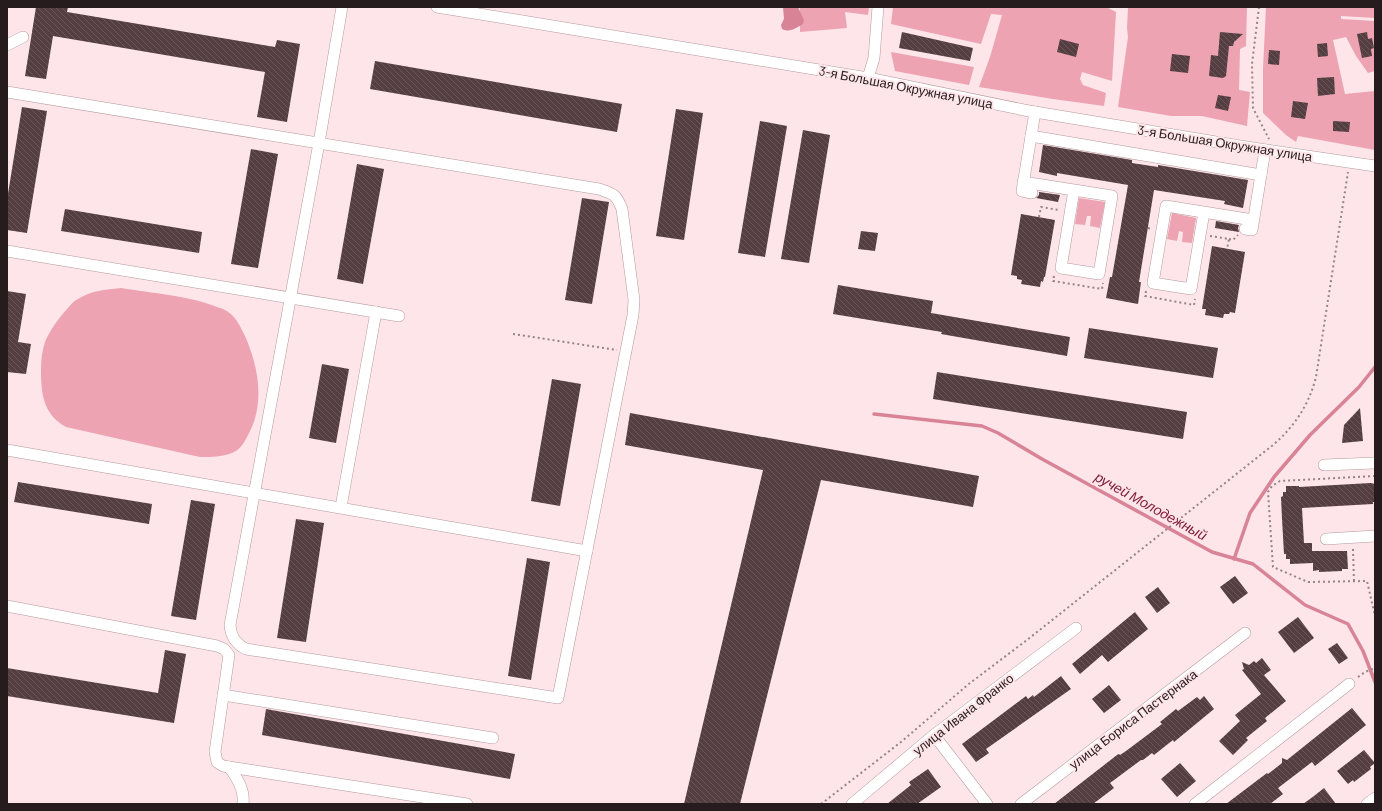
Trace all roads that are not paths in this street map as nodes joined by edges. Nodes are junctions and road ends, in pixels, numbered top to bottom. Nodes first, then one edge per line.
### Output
1 (342, 7) edge
2 (437, 7) edge
3 (878, 7) edge
4 (23, 37) dead end
5 (7, 46) edge
6 (868, 78) junction
7 (7, 92) edge
8 (1035, 112) junction
9 (1031, 136) junction
10 (319, 143) junction
11 (1270, 150) junction
12 (1375, 166) edge
13 (1261, 175) junction
14 (1023, 182) junction
15 (1074, 190) junction
16 (1032, 193) dead end
17 (1204, 212) junction
18 (1253, 220) junction
19 (1243, 231) road end
20 (7, 252) edge
21 (290, 299) junction
22 (376, 312) junction
23 (399, 316) dead end
24 (7, 450) edge
25 (1375, 463) edge
26 (1324, 465) dead end
27 (255, 492) junction
28 (341, 507) junction
29 (1375, 536) edge
30 (1326, 539) dead end
31 (587, 551) junction
32 (7, 606) edge
33 (1076, 628) dead end
34 (1245, 633) dead end
35 (1349, 684) dead end
36 (223, 695) junction
37 (934, 734) junction
38 (493, 738) dead end
39 (229, 767) junction
40 (1375, 798) edge
41 (243, 804) edge
42 (467, 804) edge
43 (852, 804) edge
44 (987, 804) edge
45 (1021, 804) edge
46 (1195, 804) edge
47 (1367, 804) edge

1 - 10 street
2 - 6 street, 3-я Большая Окружная улица
3 - 6 street
4 - 5 street
6 - 8 street, 3-я Большая Окружная улица
7 - 10 street
8 - 9 street
8 - 11 street, 3-я Большая Окружная улица
9 - 13 street
9 - 14 street
10 - 21 street
10 - 31 street
11 - 12 street, 3-я Большая Окружная улица
11 - 13 street
13 - 18 street
14 - 15 street
14 - 16 street
15 - 15 street
17 - 17 street
17 - 18 street
18 - 19 street
20 - 21 street
21 - 22 street
21 - 27 street
22 - 23 street
22 - 28 street
24 - 27 street
25 - 26 street
27 - 28 street
27 - 31 street
28 - 31 street
29 - 30 street
32 - 36 street
33 - 37 street, улица Ивана Франко
34 - 45 street, улица Бориса Пастернака
35 - 46 street
36 - 38 street
36 - 39 street
37 - 43 street, улица Ивана Франко
37 - 44 street
39 - 41 street
39 - 42 street
40 - 47 street

